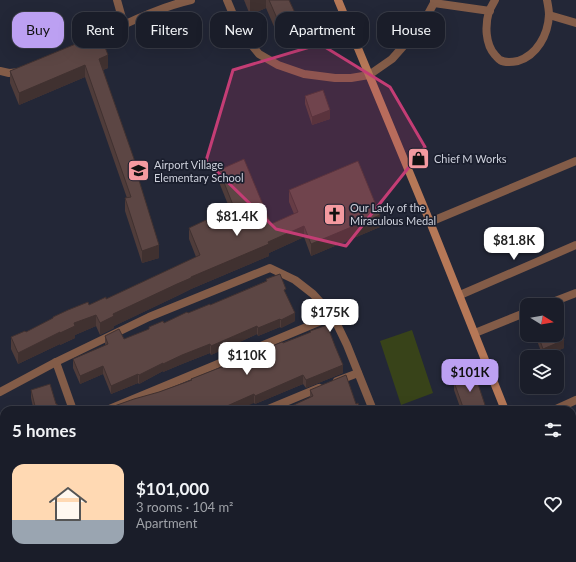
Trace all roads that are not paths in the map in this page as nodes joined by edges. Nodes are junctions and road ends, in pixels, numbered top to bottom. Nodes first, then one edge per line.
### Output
1 (117, 0) edge
2 (191, 0) edge
3 (227, 0) edge
4 (338, 0) edge
5 (495, 0) edge
6 (547, 0) edge
7 (434, 1) edge
8 (490, 11) junction
9 (120, 12) edge
10 (549, 15) junction
11 (128, 23) edge
12 (576, 23) edge
13 (26, 69) edge
14 (0, 71) edge
15 (369, 75) junction
16 (576, 162) edge
17 (430, 222) junction
18 (576, 245) edge
19 (576, 292) edge
20 (460, 295) junction
21 (562, 298) edge
22 (520, 315) edge
23 (333, 316) junction
24 (475, 333) junction
25 (56, 362) junction
26 (358, 372) junction
27 (0, 392) edge
28 (576, 400) edge
29 (72, 406) edge
30 (117, 406) edge
31 (276, 406) edge
32 (371, 406) edge
33 (503, 406) edge
34 (563, 406) edge

1 - 9 street
2 - 11 street
3 - 15 street
4 - 15 main road
5 - 8 street
6 - 10 street
7 - 8 street
7 - 15 street
8 - 10 street
10 - 12 street
13 - 14 street
15 - 17 main road
16 - 17 street
17 - 20 main road
18 - 20 street
19 - 21 street
20 - 24 main road
22 - 24 street
23 - 25 street
23 - 26 street
23 - 30 street
24 - 33 main road
25 - 27 street
25 - 29 street
26 - 31 street
26 - 32 street
28 - 34 street

